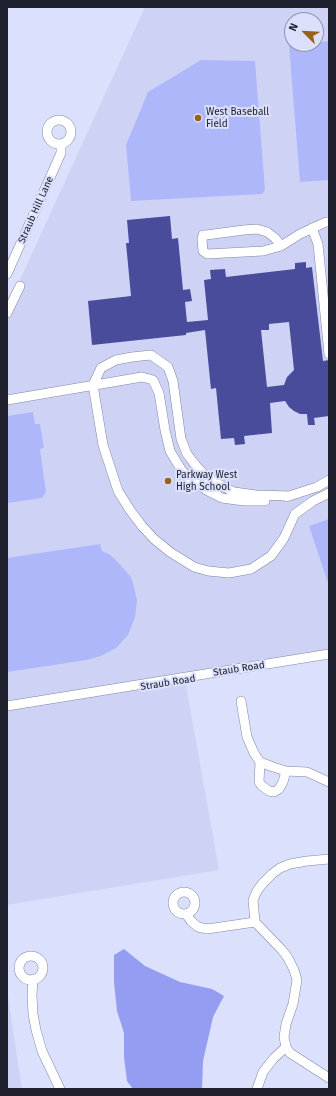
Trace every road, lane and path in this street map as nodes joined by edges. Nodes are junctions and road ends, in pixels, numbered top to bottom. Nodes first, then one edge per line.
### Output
1 (60, 144) dead end
2 (329, 222) edge
3 (312, 228) junction
4 (281, 246) junction
5 (7, 274) edge
6 (20, 286) dead end
7 (7, 313) edge
8 (329, 354) edge
9 (93, 385) junction
10 (7, 400) edge
11 (329, 480) edge
12 (329, 493) edge
13 (290, 496) junction
14 (329, 654) edge
15 (329, 659) edge
16 (241, 702) dead end
17 (7, 707) edge
18 (260, 762) junction
19 (286, 771) junction
20 (329, 782) edge
21 (329, 859) edge
22 (186, 914) dead end
23 (255, 922) junction
24 (33, 979) dead end
25 (286, 1048) junction
26 (329, 1066) edge
27 (326, 1076) edge
28 (60, 1089) edge
29 (257, 1089) edge

1 - 5 street, Straub Hill Lane
2 - 3 street
3 - 4 street
3 - 8 street
4 - 4 street
6 - 7 street
9 - 10 street
9 - 12 street
9 - 13 street
9 - 13 street
11 - 13 street
14 - 17 street, Staub Road
15 - 17 street, Straub Road
16 - 18 street
18 - 19 street
18 - 19 street
19 - 20 street
21 - 23 street
22 - 23 street
23 - 25 street
24 - 28 street
25 - 27 street
25 - 29 street
26 - 27 street

